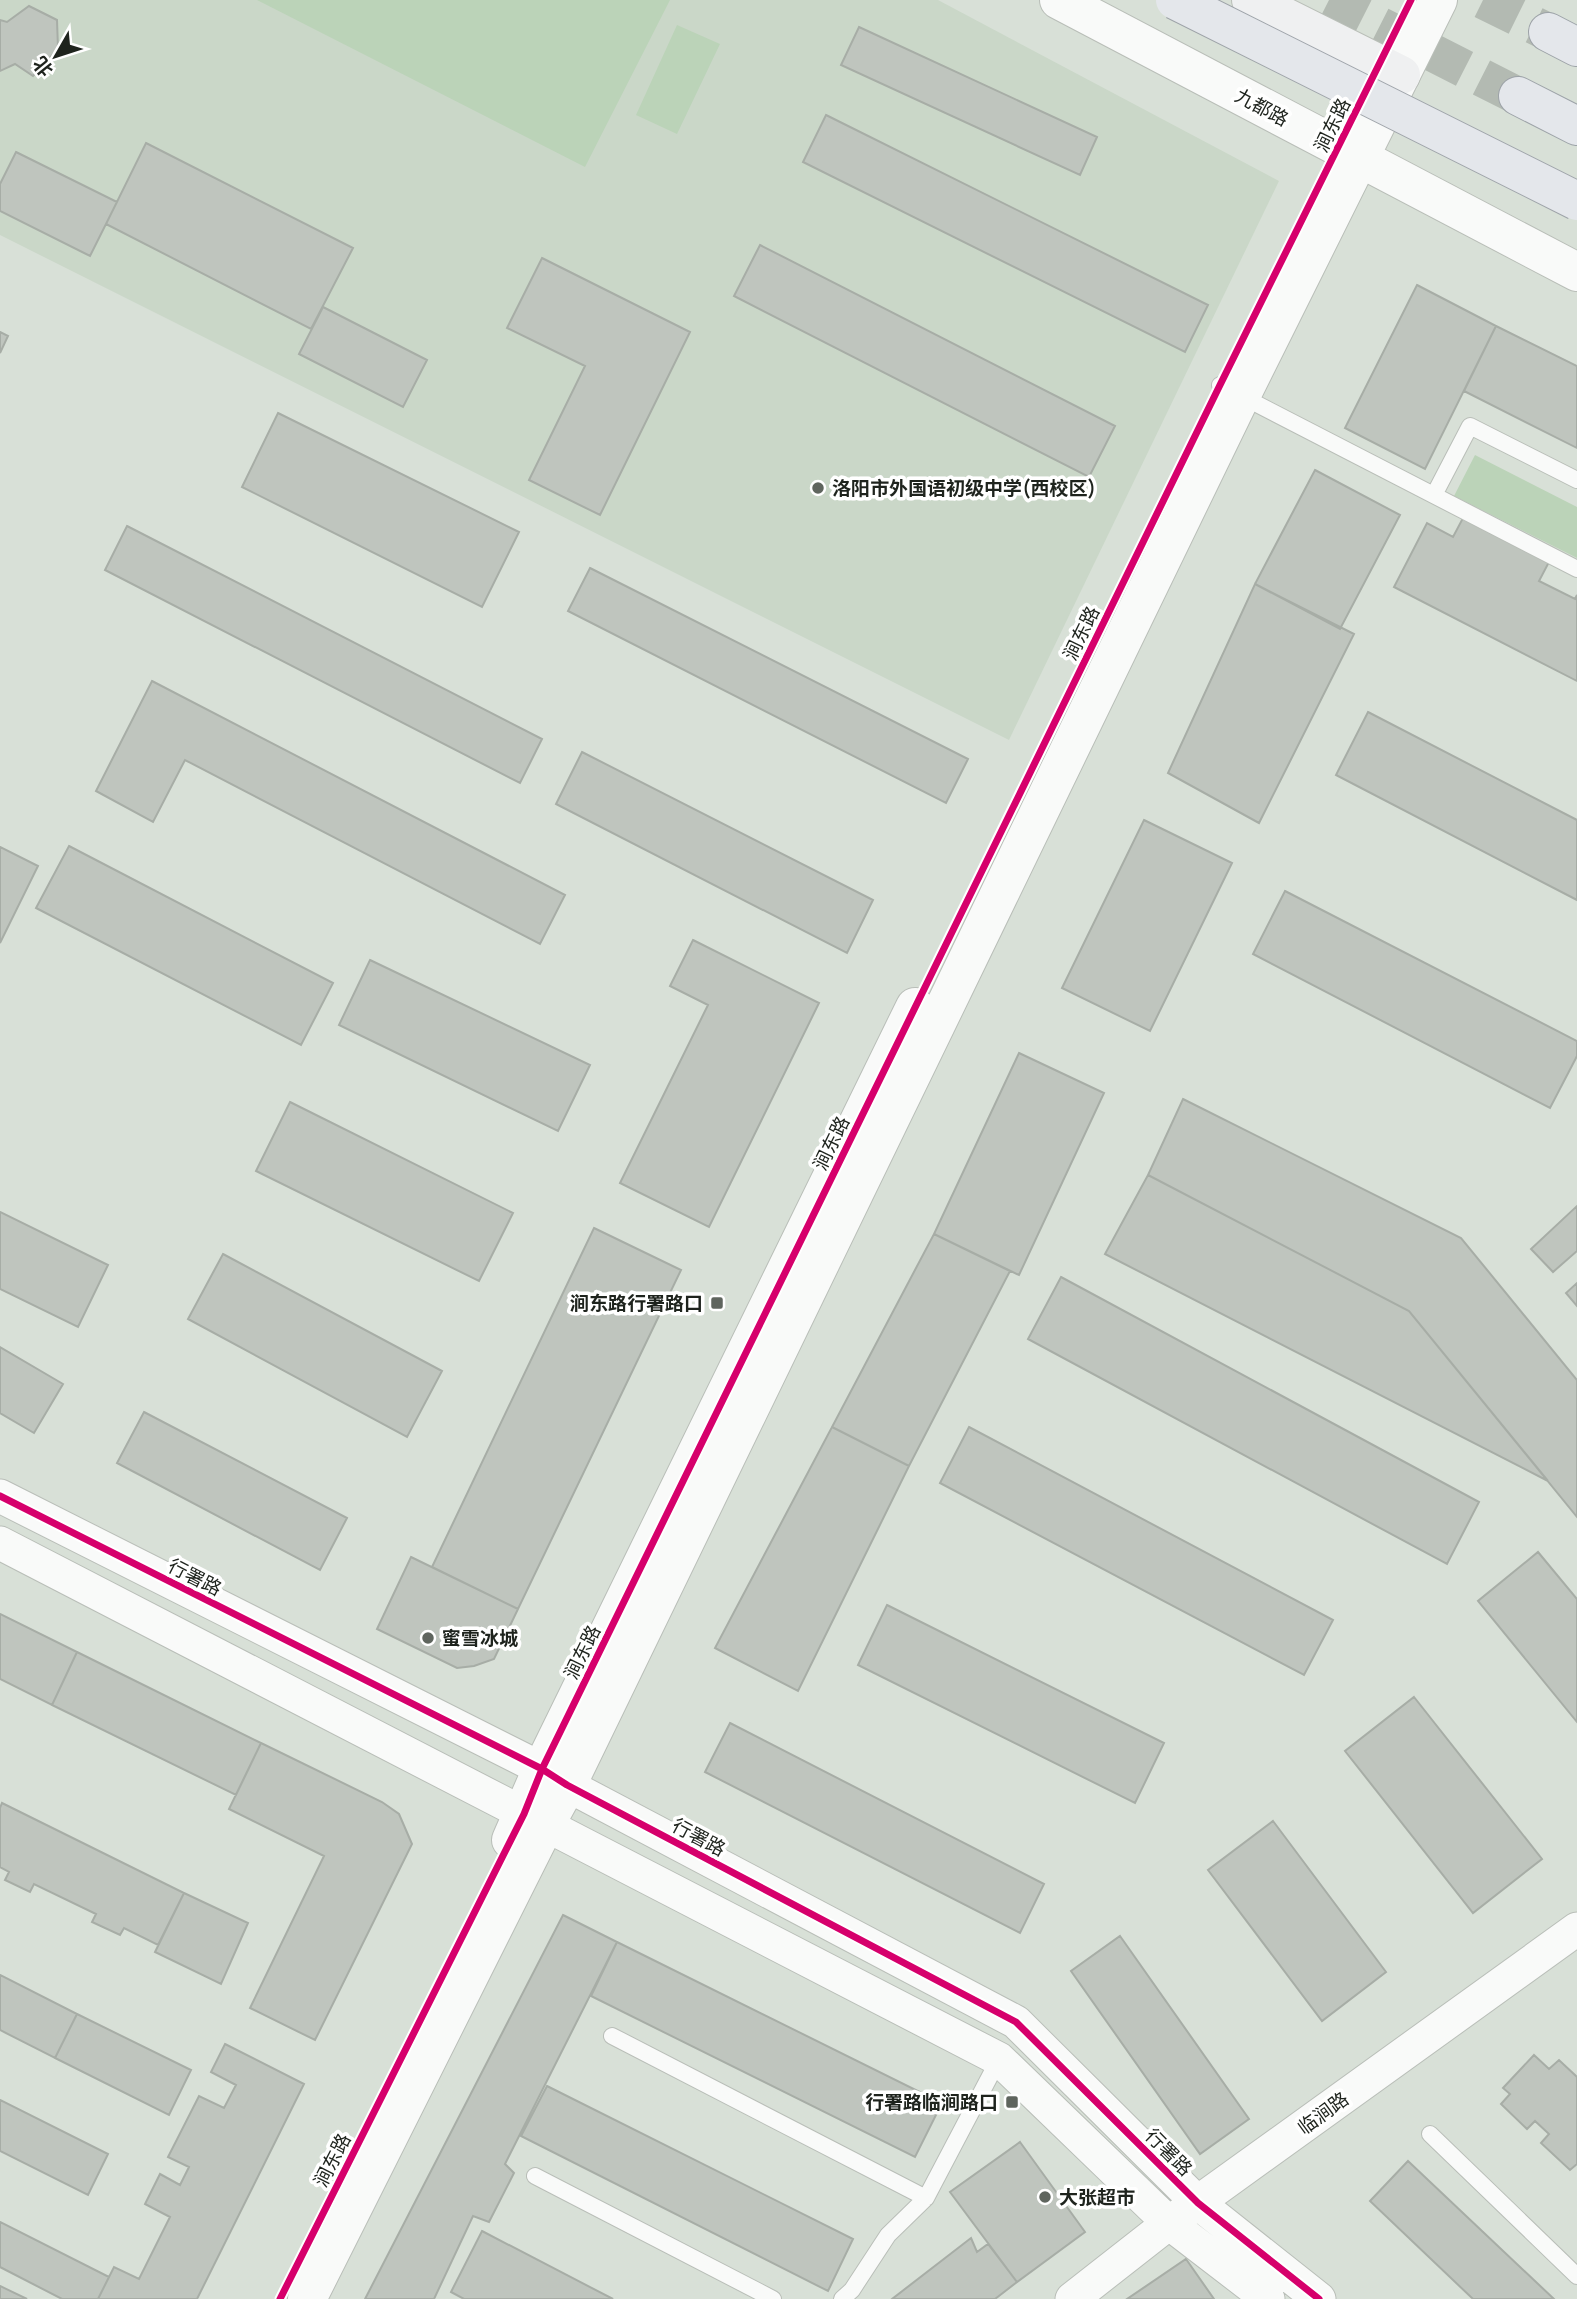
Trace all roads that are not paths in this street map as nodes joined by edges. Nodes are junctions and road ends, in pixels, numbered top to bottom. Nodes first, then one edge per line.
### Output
1 (1059, 0) edge
2 (1175, 0) edge
3 (1251, 0) edge
4 (1411, 0) edge
5 (1438, 0) edge
6 (1390, 69) junction
7 (1518, 96) tunnel mouth
8 (1577, 126) edge
9 (1349, 153) junction
10 (1577, 201) edge
11 (1577, 272) edge
12 (1231, 391) junction
13 (1577, 480) edge
14 (1434, 495) junction
15 (1577, 569) edge
16 (0, 1496) edge
17 (0, 1543) edge
18 (555, 1777) junction
19 (535, 1819) junction
20 (1577, 1929) edge
21 (612, 2036) dead end
22 (999, 2060) junction
23 (1430, 2134) dead end
24 (535, 2176) dead end
25 (926, 2198) junction
26 (1198, 2203) junction
27 (1169, 2223) junction
28 (1577, 2276) edge
29 (280, 2299) edge
30 (307, 2299) edge
31 (773, 2299) edge
32 (842, 2299) edge
33 (1072, 2299) edge
34 (1268, 2299) edge
35 (1319, 2299) edge

1 - 9 street, 九都路
2 - 10 main road, bridge
3 - 6 main road
4 - 6 street, 涧东路
5 - 6 street, 涧东路
6 - 9 street, 涧东路
7 - 8 main road
9 - 11 street, 九都路
9 - 12 street, 涧东路
12 - 14 lane
12 - 18 street, 涧东路
13 - 14 lane
14 - 15 lane
16 - 18 street, 行署路
17 - 19 street
18 - 19 street, 涧东路
18 - 26 street, 行署路
19 - 22 street
19 - 29 street, 涧东路
19 - 30 street, 涧东路
20 - 26 street, 临涧路
21 - 25 lane
22 - 25 lane
22 - 27 street
23 - 28 lane
24 - 31 lane
25 - 32 lane
26 - 27 street, 临涧路
26 - 35 street, 行署路
27 - 33 street, 临涧路
27 - 34 street

